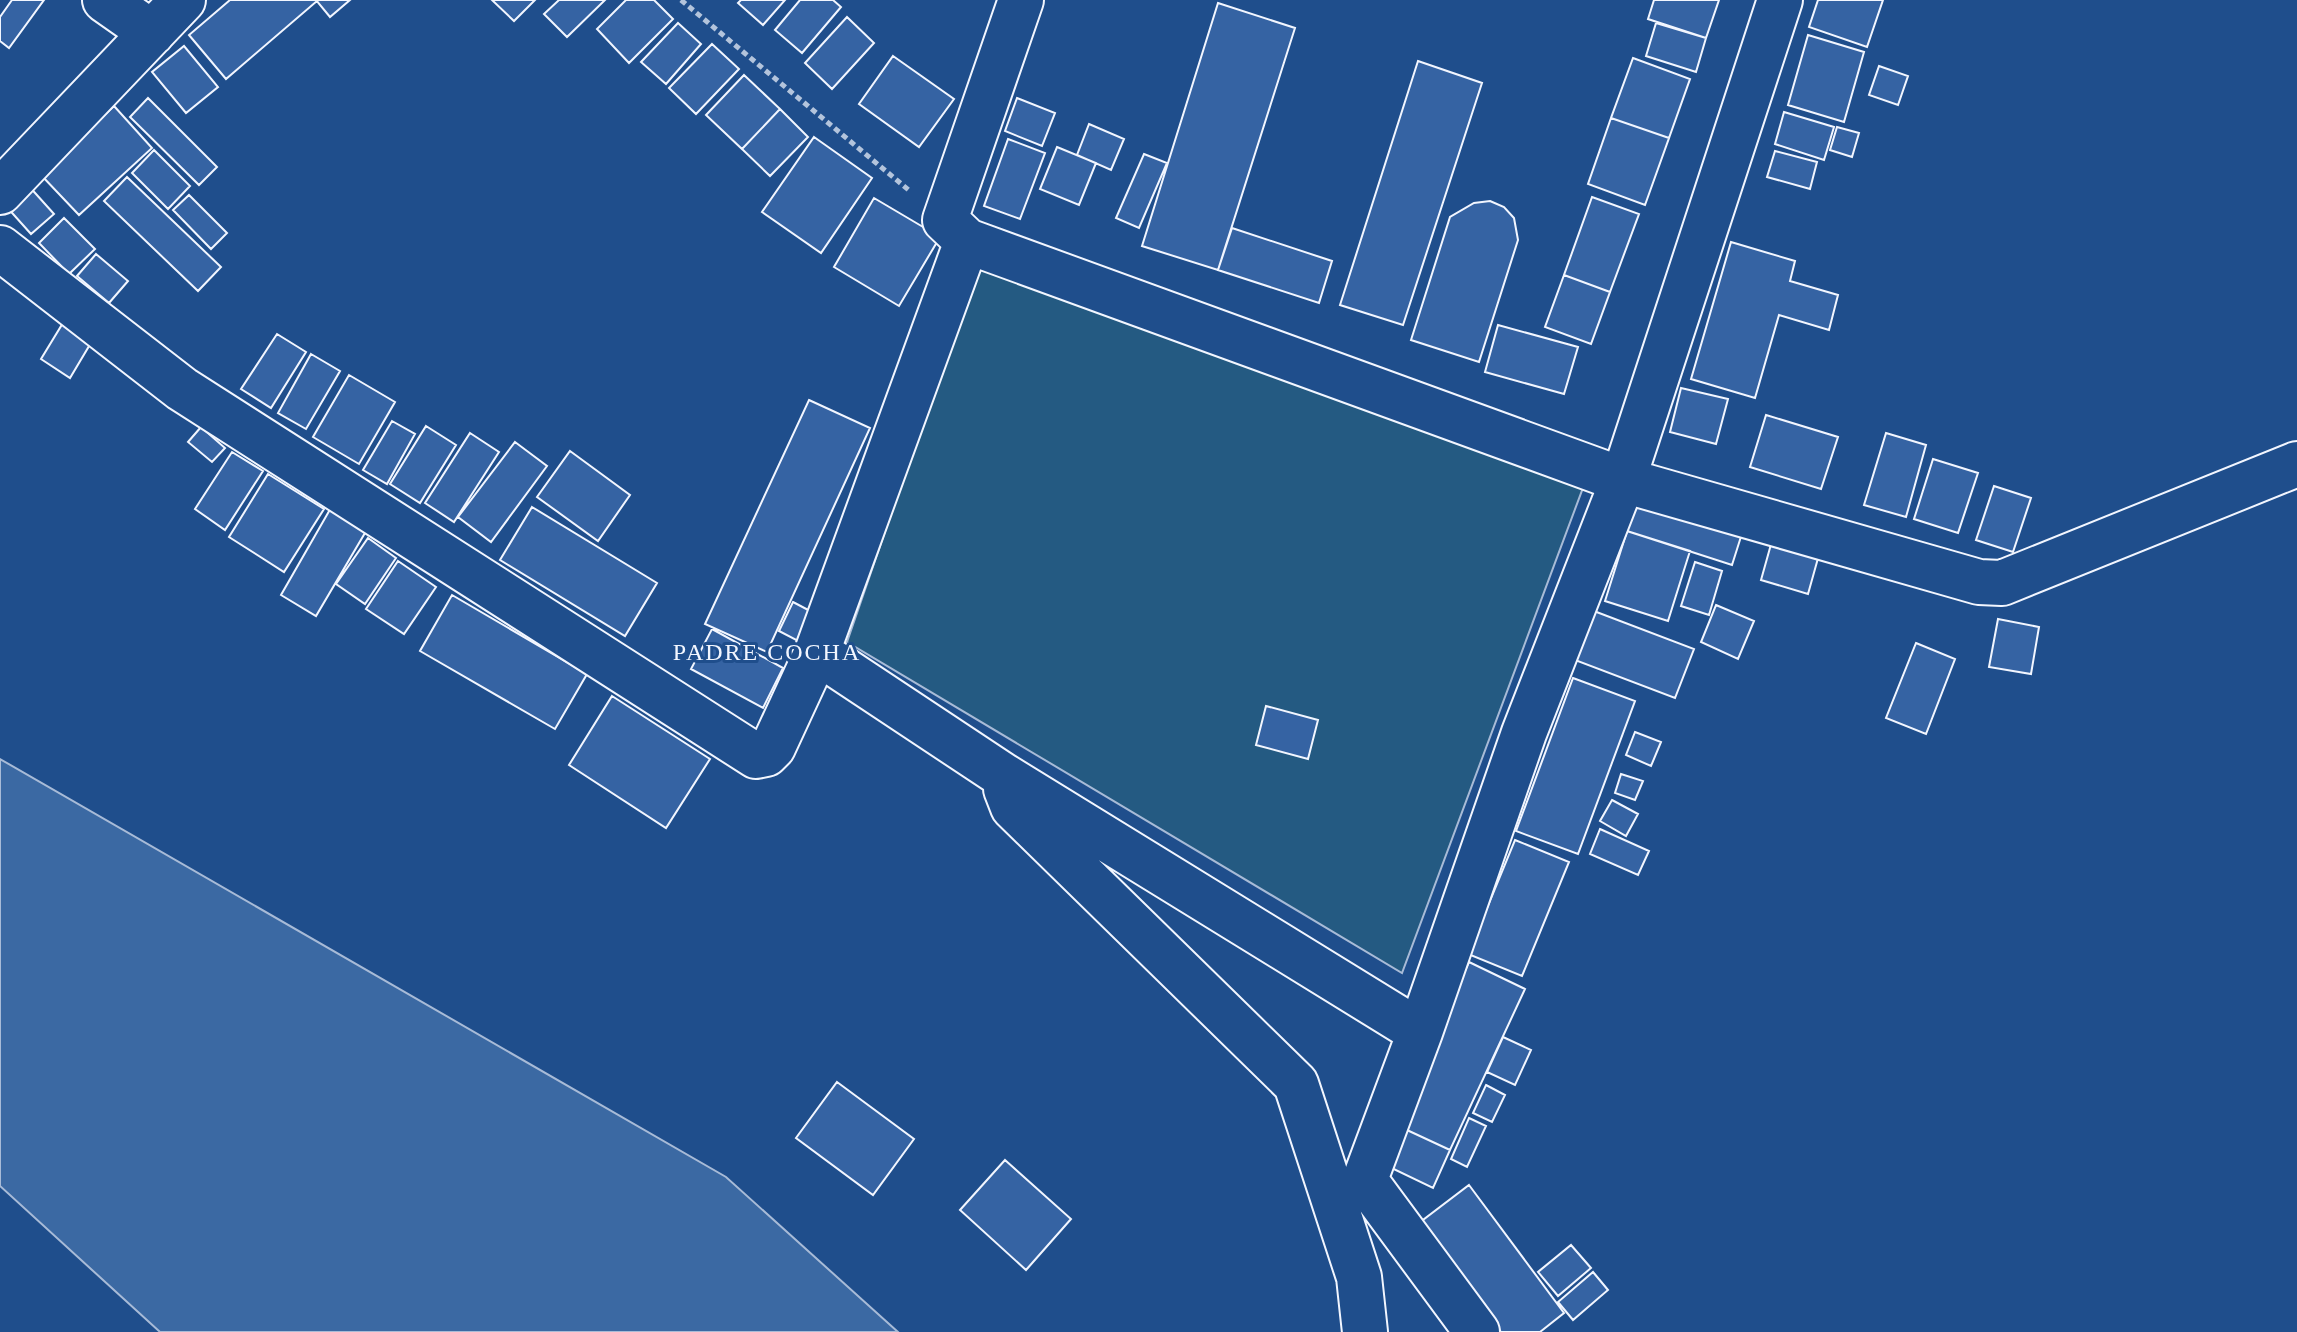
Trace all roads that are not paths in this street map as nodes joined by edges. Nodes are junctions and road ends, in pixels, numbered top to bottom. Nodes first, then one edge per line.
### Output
1 (105, 0) edge
2 (183, 0) edge
3 (1021, 0) edge
4 (1780, 0) edge
5 (152, 33) junction
6 (0, 192) edge
7 (956, 230) junction
8 (0, 248) edge
9 (2297, 464) edge
10 (1623, 480) junction
11 (817, 652) junction
12 (1004, 776) junction
13 (1420, 1032) junction
14 (1365, 1332) edge
15 (1477, 1332) edge

1 - 5 street
2 - 5 street
3 - 7 street
4 - 10 street
5 - 6 street
7 - 10 street
7 - 11 street
8 - 11 street
9 - 10 street
10 - 13 street
11 - 12 street
12 - 13 street
12 - 14 street
13 - 15 street

